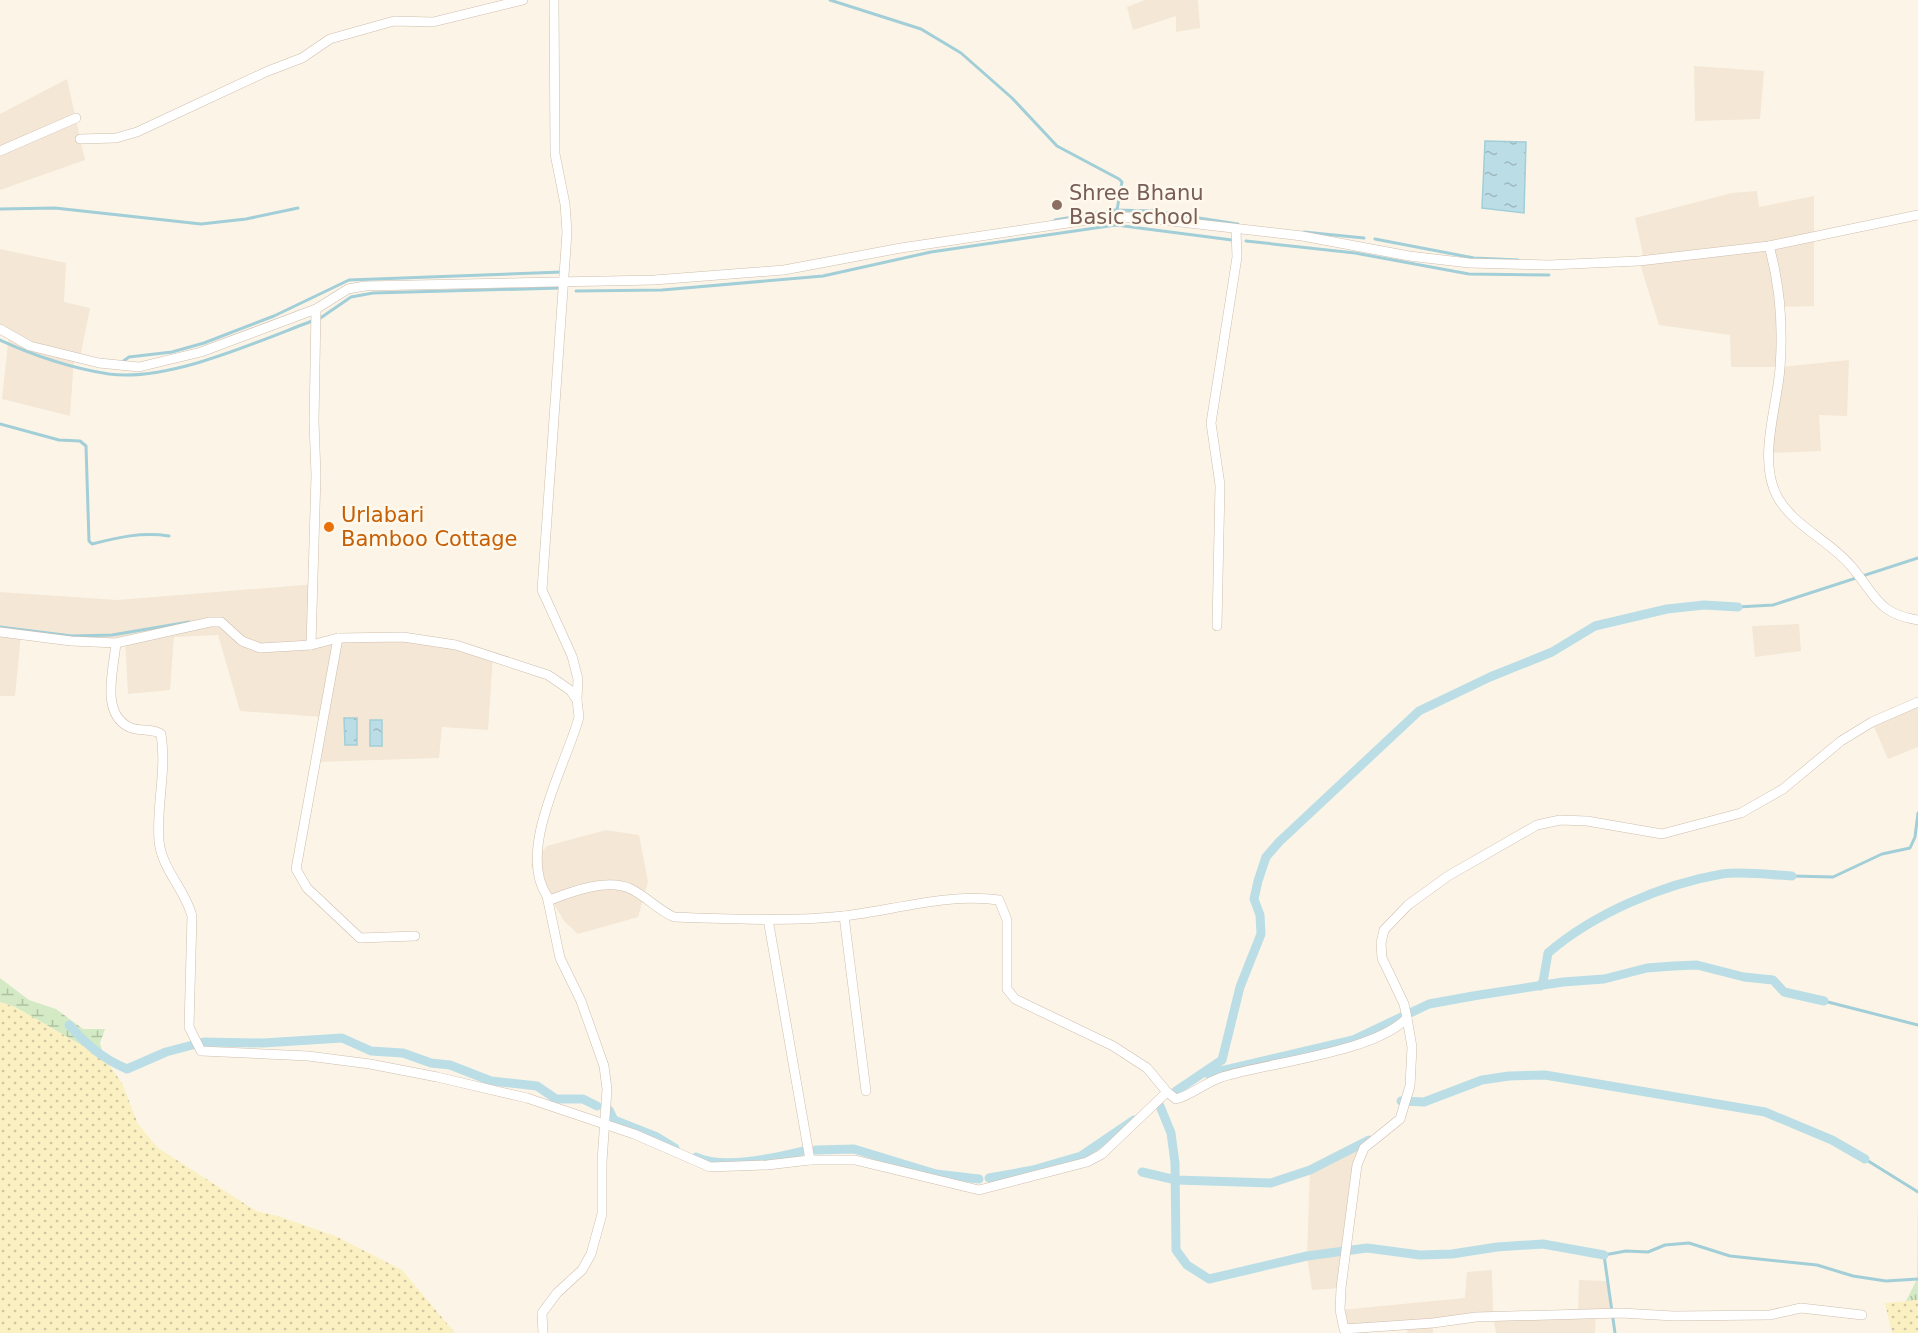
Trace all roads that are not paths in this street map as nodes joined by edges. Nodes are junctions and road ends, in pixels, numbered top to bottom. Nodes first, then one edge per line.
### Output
1 (523, 0) edge
2 (554, 0) edge
3 (76, 118) dead end
4 (80, 139) dead end
5 (0, 151) edge
6 (1918, 215) edge
7 (1236, 230) junction
8 (1769, 246) junction
9 (564, 283) junction
10 (316, 309) junction
11 (0, 329) edge
12 (1918, 620) edge
13 (1217, 626) dead end
14 (0, 632) edge
15 (338, 638) junction
16 (116, 643) junction
17 (311, 645) junction
18 (577, 700) junction
19 (1918, 702) edge
20 (547, 896) junction
21 (844, 916) junction
22 (768, 919) junction
23 (415, 936) dead end
24 (1407, 1018) junction
25 (1400, 1025) junction
26 (1409, 1033) junction
27 (866, 1091) dead end
28 (1167, 1092) junction
29 (605, 1124) junction
30 (810, 1160) junction
31 (1862, 1315) dead end
32 (1344, 1331) edge
33 (543, 1333) edge

1 - 4 street
2 - 9 street
3 - 5 street
6 - 8 street
7 - 8 street
7 - 9 street
7 - 13 street
8 - 12 street
9 - 10 street
9 - 18 street
10 - 11 street
10 - 17 street
14 - 16 street
15 - 17 street
15 - 18 street
15 - 23 street
16 - 17 street
16 - 29 street
18 - 20 street
19 - 24 street
20 - 22 street
20 - 29 street
21 - 22 street
21 - 27 street
21 - 28 street
22 - 30 street
24 - 25 street
24 - 26 street
25 - 26 street
25 - 28 street
26 - 32 street
28 - 30 street
29 - 30 street
29 - 33 street
31 - 32 street

